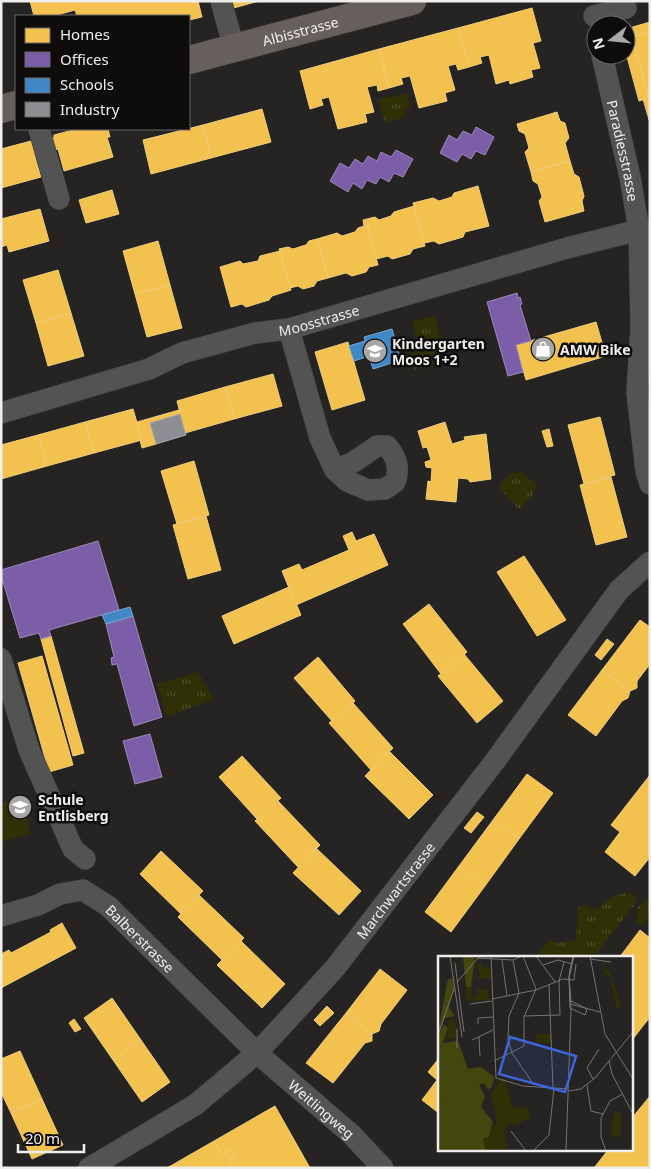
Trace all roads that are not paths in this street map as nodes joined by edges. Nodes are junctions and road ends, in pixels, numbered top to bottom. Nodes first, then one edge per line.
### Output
1 (221, 1) edge
2 (412, 1) edge
3 (626, 8) dead end
4 (593, 15) edge
5 (234, 48) junction
6 (190, 60) edge
7 (604, 65) edge
8 (15, 106) edge
9 (1, 110) edge
10 (39, 130) edge
11 (58, 199) dead end
12 (642, 217) edge
13 (289, 329) junction
14 (1, 413) edge
15 (335, 470) dead end
16 (650, 484) edge
17 (650, 562) edge
18 (1, 660) edge
19 (85, 859) dead end
20 (1, 916) edge
21 (257, 1054) junction
22 (89, 1168) edge
23 (383, 1168) edge

1 - 5 street
2 - 5 main road, Albisstrasse
3 - 4 street
5 - 6 main road, Albisstrasse
7 - 12 street, Paradiesstrasse
8 - 9 main road
10 - 11 street
12 - 13 street, Moosstrasse
12 - 16 street, Paradiesstrasse
13 - 14 street, Moosstrasse
13 - 15 street
17 - 21 street, Marchwartstrasse
18 - 19 street
20 - 21 street, Balberstrasse
21 - 22 street, Marchwartstrasse
21 - 23 street, Weitlingweg

